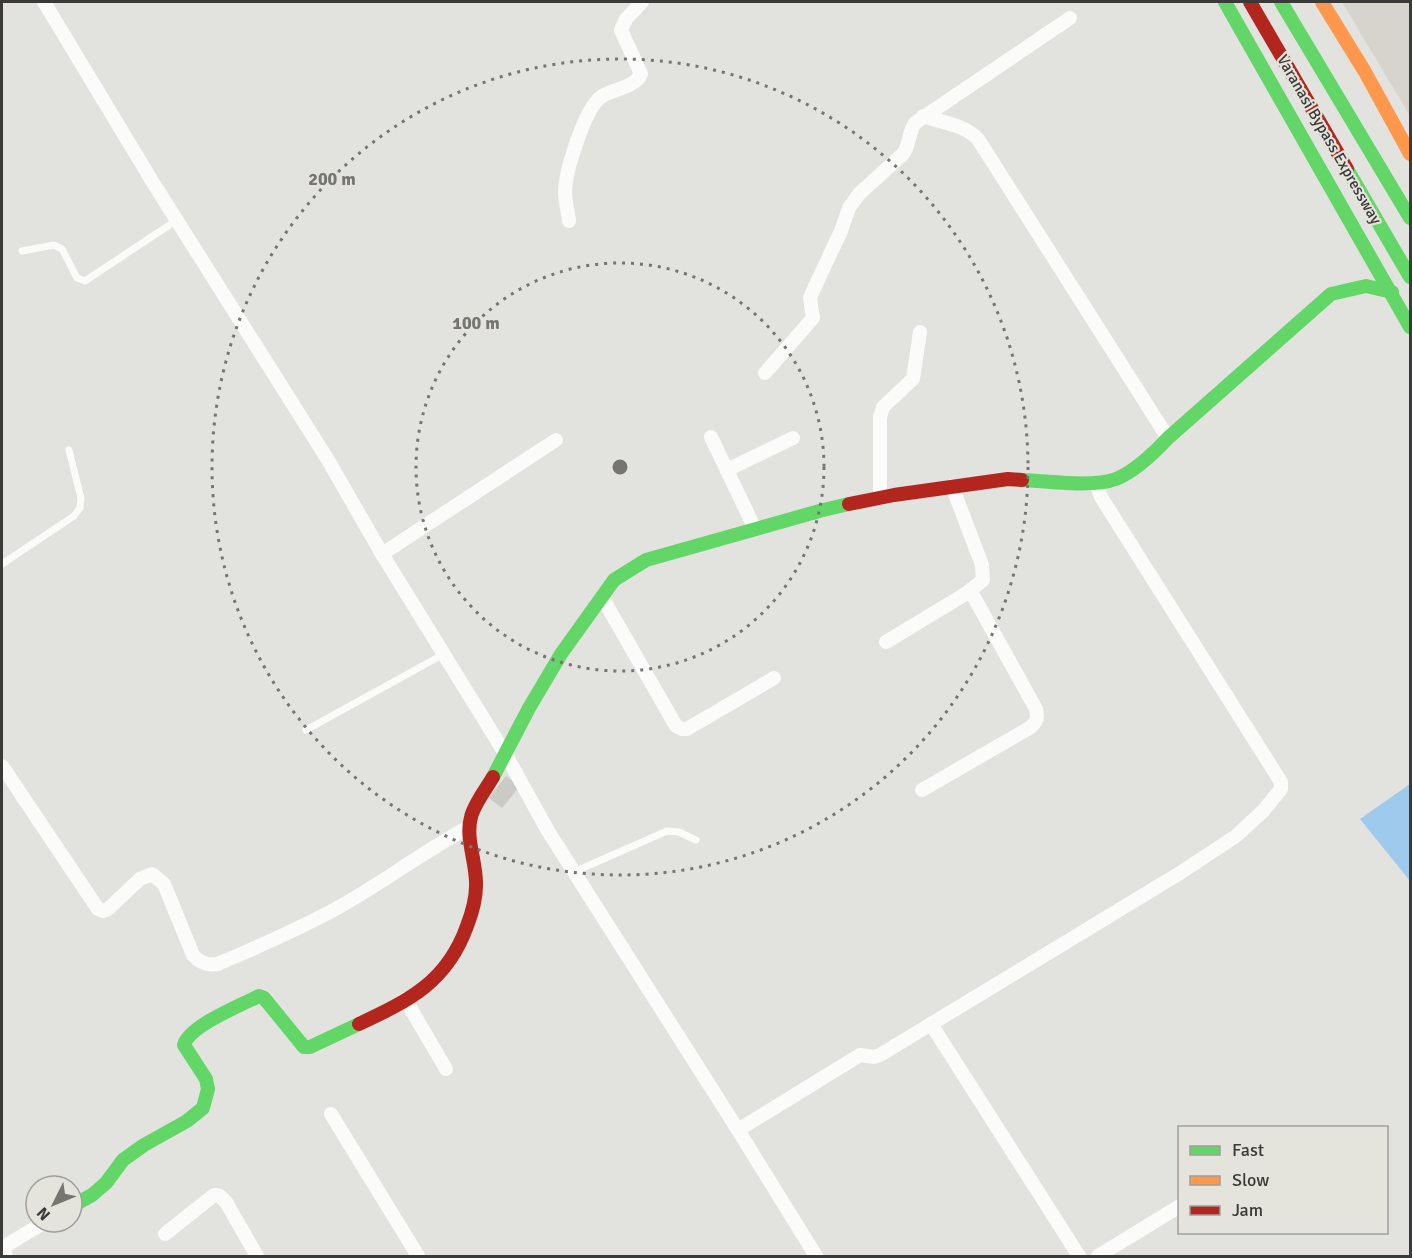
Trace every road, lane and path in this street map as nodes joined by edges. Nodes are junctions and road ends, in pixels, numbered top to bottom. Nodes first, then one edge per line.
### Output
1 (44, 2) edge
2 (642, 2) edge
3 (1225, 2) edge
4 (1250, 2) edge
5 (1281, 2) edge
6 (1322, 2) edge
7 (1070, 18) dead end
8 (922, 116) junction
9 (1410, 153) edge
10 (1410, 218) edge
11 (177, 220) junction
12 (569, 220) dead end
13 (22, 251) dead end
14 (1410, 277) edge
15 (1392, 292) junction
16 (1410, 327) edge
17 (920, 332) dead end
18 (765, 373) dead end
19 (711, 437) dead end
20 (793, 438) dead end
21 (1168, 438) junction
22 (556, 440) dead end
23 (69, 450) dead end
24 (727, 470) junction
25 (1096, 483) junction
26 (952, 486) junction
27 (880, 498) junction
28 (755, 529) junction
29 (382, 554) junction
30 (2, 564) edge
31 (970, 590) junction
32 (602, 597) junction
33 (886, 642) dead end
34 (444, 654) junction
35 (774, 678) dead end
36 (306, 730) dead end
37 (506, 755) junction
38 (2, 766) edge
39 (922, 790) dead end
40 (469, 827) junction
41 (696, 840) dead end
42 (574, 872) junction
43 (405, 999) junction
44 (931, 1024) junction
45 (446, 1069) dead end
46 (331, 1114) dead end
47 (738, 1130) junction
48 (84, 1199) edge
49 (1178, 1207) edge
50 (25, 1234) edge
51 (165, 1234) dead end
52 (6, 1257) edge
53 (256, 1257) edge
54 (418, 1257) edge
55 (816, 1257) edge
56 (1079, 1257) edge
57 (1098, 1257) edge

1 - 11 street
2 - 12 street
3 - 15 main road
4 - 14 main road, Varanasi Bypass Expressway
5 - 10 main road, Varanasi Bypass Expressway
6 - 9 main road
7 - 8 street
8 - 18 street
8 - 21 street
11 - 13 lane
11 - 29 street
15 - 16 main road
15 - 21 main road
17 - 27 street
19 - 24 street
20 - 24 street
21 - 25 main road
22 - 29 street
23 - 30 lane
24 - 28 street
25 - 26 main road
25 - 44 street
26 - 27 main road
26 - 31 street
27 - 28 main road
28 - 32 main road
29 - 34 street
31 - 33 street
31 - 39 street
32 - 35 street
32 - 37 main road
34 - 36 lane
34 - 37 street
37 - 40 main road
37 - 42 street
38 - 40 street
40 - 43 main road
41 - 42 lane
42 - 47 street
43 - 45 street
43 - 48 main road
44 - 47 street
44 - 56 street
46 - 54 street
47 - 55 street
49 - 57 street
50 - 52 street
51 - 53 street

